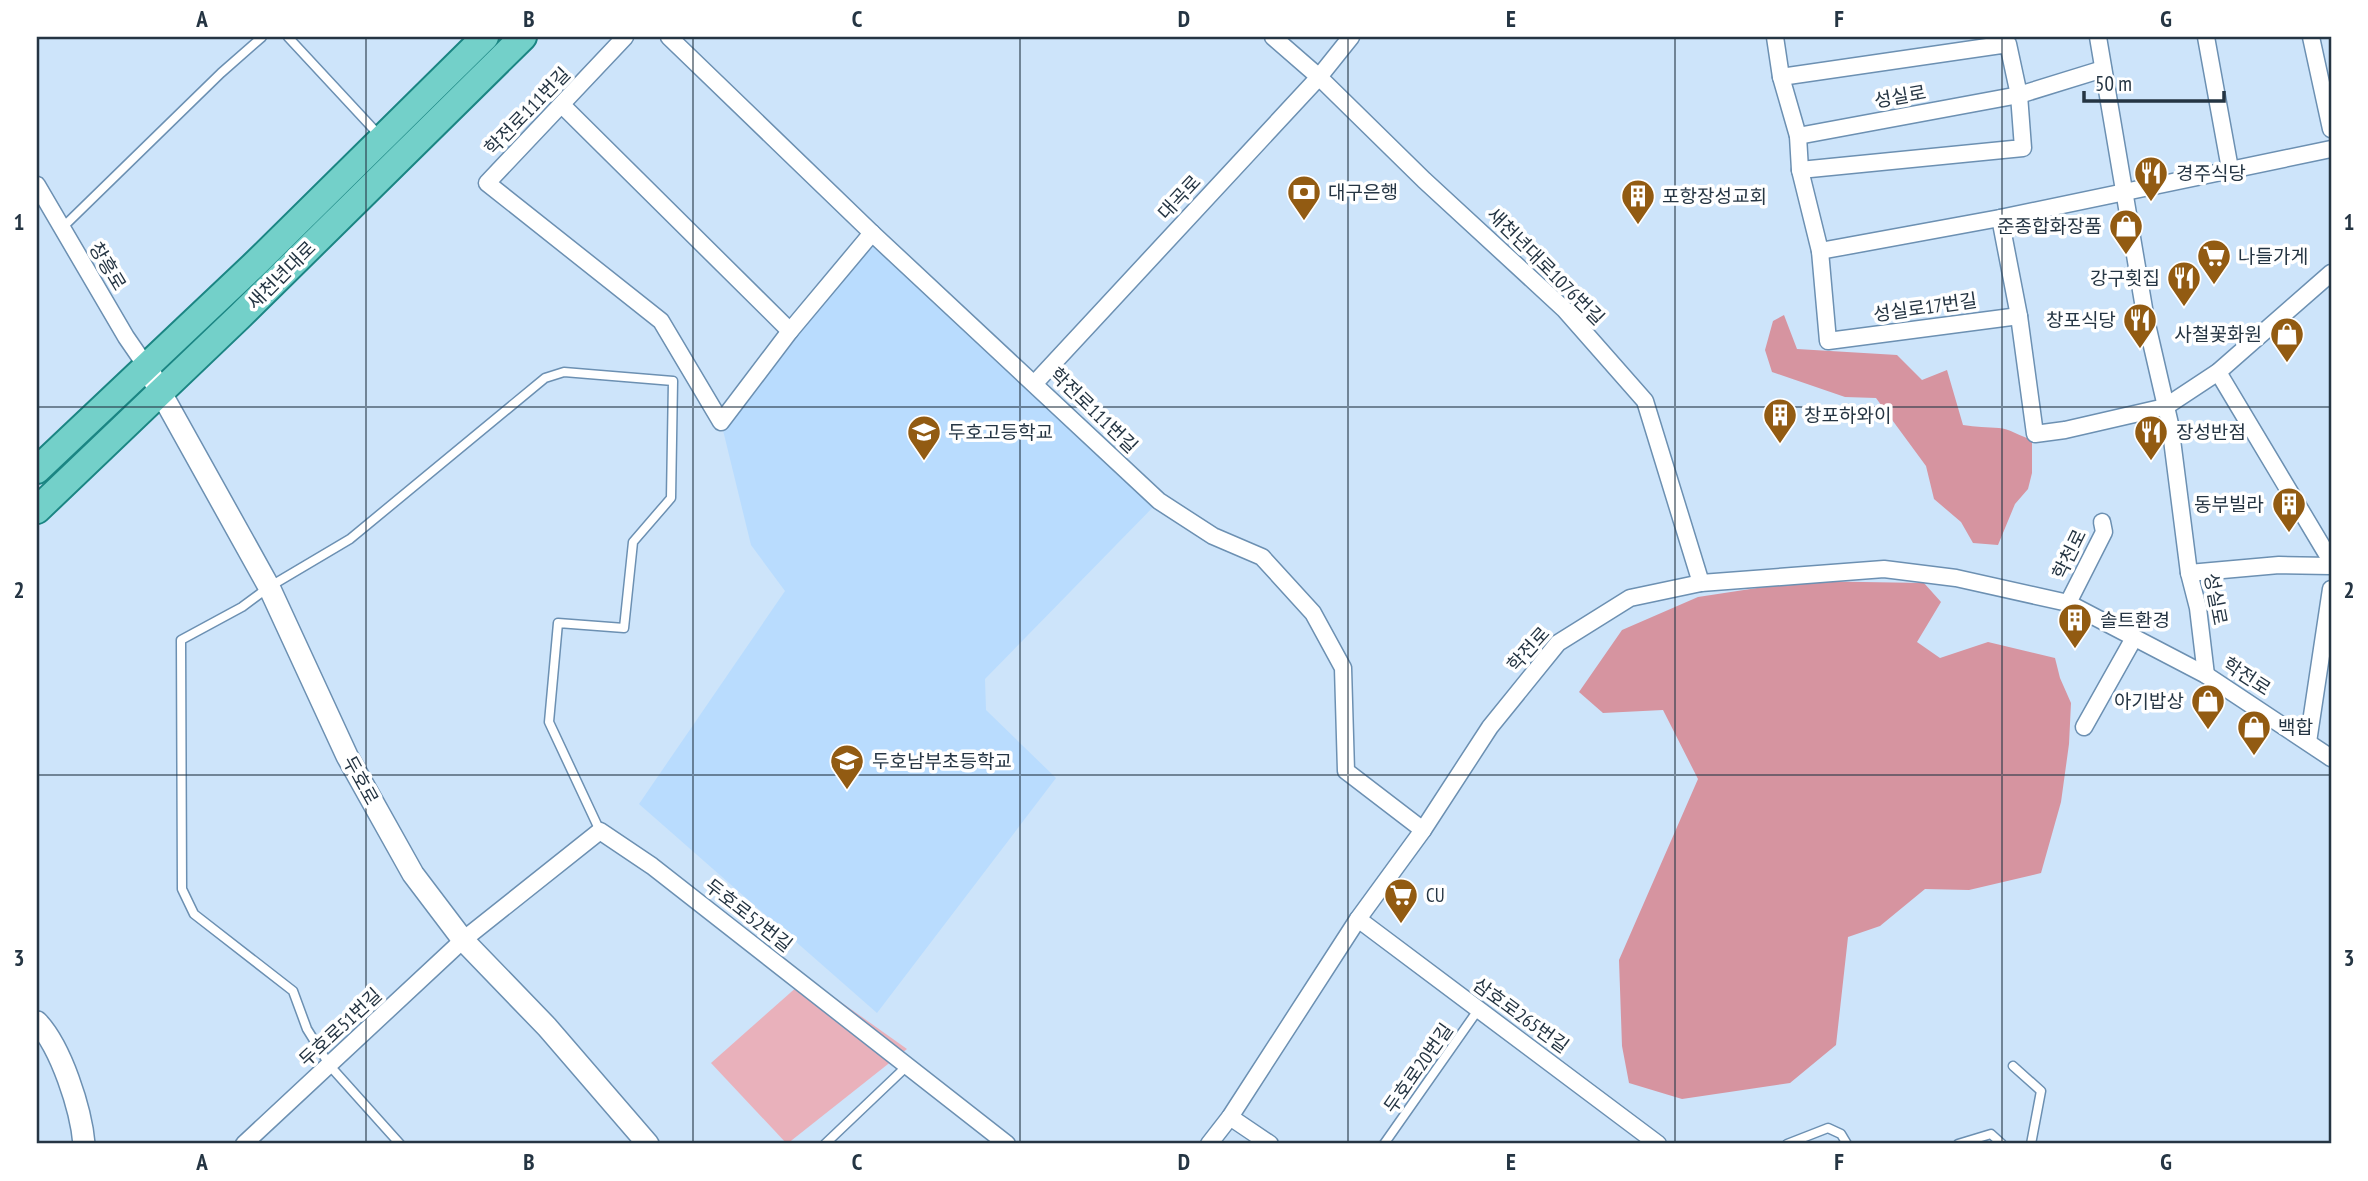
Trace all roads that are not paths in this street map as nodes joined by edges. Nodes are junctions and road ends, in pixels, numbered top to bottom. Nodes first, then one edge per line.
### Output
1 (262, 37) edge
2 (288, 37) edge
3 (485, 37) edge
4 (523, 37) edge
5 (625, 37) edge
6 (669, 37) edge
7 (1273, 37) edge
8 (1351, 37) edge
9 (2098, 37) edge
10 (2206, 37) edge
11 (2311, 37) edge
12 (1781, 38) edge
13 (2104, 69) junction
14 (1319, 77) junction
15 (1781, 77) junction
16 (2019, 95) junction
17 (562, 105) junction
18 (2331, 129) edge
19 (1798, 136) junction
20 (382, 139) junction
21 (2331, 149) edge
22 (2231, 169) junction
23 (1800, 170) junction
24 (37, 185) edge
25 (2125, 191) junction
26 (2000, 218) junction
27 (61, 229) junction
28 (872, 233) junction
29 (1820, 251) junction
30 (256, 263) junction
31 (2331, 273) edge
32 (240, 316) junction
33 (2019, 316) junction
34 (790, 331) junction
35 (146, 366) junction
36 (2218, 372) junction
37 (1035, 383) junction
38 (162, 392) junction
39 (2165, 407) junction
40 (46, 472) edge
41 (37, 510) edge
42 (2102, 522) dead end
43 (2331, 564) edge
44 (2189, 573) junction
45 (1701, 583) junction
46 (269, 587) junction
47 (2331, 589) edge
48 (2068, 603) junction
49 (2134, 638) junction
50 (2206, 675) junction
51 (2084, 727) dead end
52 (2308, 742) junction
53 (2331, 758) edge
54 (1423, 830) junction
55 (600, 831) junction
56 (1358, 919) junction
57 (463, 940) junction
58 (1478, 1010) junction
59 (37, 1022) edge
60 (330, 1066) junction
61 (907, 1066) junction
62 (2013, 1066) dead end
63 (1230, 1117) junction
64 (84, 1144) edge
65 (244, 1144) edge
66 (400, 1144) edge
67 (648, 1144) edge
68 (825, 1144) edge
69 (1007, 1144) edge
70 (1209, 1144) edge
71 (1270, 1144) edge
72 (1384, 1144) edge
73 (1658, 1144) edge
74 (1787, 1144) edge
75 (1847, 1144) edge
76 (1958, 1144) edge
77 (2002, 1144) edge
78 (2031, 1144) edge

1 - 27 lane
2 - 20 lane
3 - 20 main road, 새천년대로
4 - 32 main road, 새천년대로
5 - 17 street, 학전로111번길
6 - 28 street, 학전로111번길
7 - 14 street, 새천년대로1076번길
8 - 14 street, 대곡로
9 - 13 street, 성실로
10 - 22 street
11 - 18 street
12 - 15 street
13 - 16 street, 성실로
13 - 25 street, 성실로
14 - 37 street, 대곡로
14 - 45 street, 새천년대로1076번길
15 - 16 street
15 - 19 street
16 - 19 street, 성실로
16 - 23 street
17 - 34 street
17 - 34 street, 학전로111번길
19 - 23 street, 성실로17번길
20 - 30 main road, 새천년대로
21 - 22 street
22 - 25 street
23 - 29 street, 성실로17번길
24 - 27 street, 창흥로
25 - 26 street
25 - 39 street, 성실로
26 - 29 street
26 - 33 street
27 - 35 street, 창흥로
28 - 34 street
28 - 37 street, 학전로111번길
29 - 33 street, 성실로17번길
30 - 32 main road
30 - 35 main road, 새천년대로
31 - 36 street
32 - 38 main road, 새천년대로
33 - 39 street
35 - 38 street, 두호로
35 - 40 main road, 새천년대로
36 - 39 street
36 - 43 street
37 - 54 street, 학전로111번길
38 - 40 main road, 새천년대로
38 - 46 street, 두호로
39 - 44 street, 성실로
40 - 41 main road, 새천년대로
42 - 48 street, 학천로
43 - 44 street
44 - 50 street, 성실로
45 - 48 street, 학전로
45 - 54 street, 학전로
46 - 55 lane
46 - 57 street, 두호로
46 - 60 lane
47 - 52 street
48 - 49 street, 학전로
49 - 50 street, 학전로
49 - 51 street
50 - 52 street, 학전로
52 - 53 street, 학전로
54 - 56 street, 학전로
55 - 57 street
55 - 61 street, 두호로52번길
56 - 58 street, 삼호로265번길
56 - 63 street, 학전로
57 - 60 street, 두호로51번길
57 - 67 street, 두호로
58 - 72 lane, 두호로20번길
58 - 73 street, 삼호로265번길
59 - 64 street
60 - 65 street, 두호로51번길
60 - 66 lane
61 - 68 lane
61 - 69 street, 두호로52번길
62 - 78 lane
63 - 70 street, 학전로
63 - 71 street
74 - 75 lane
76 - 77 lane

